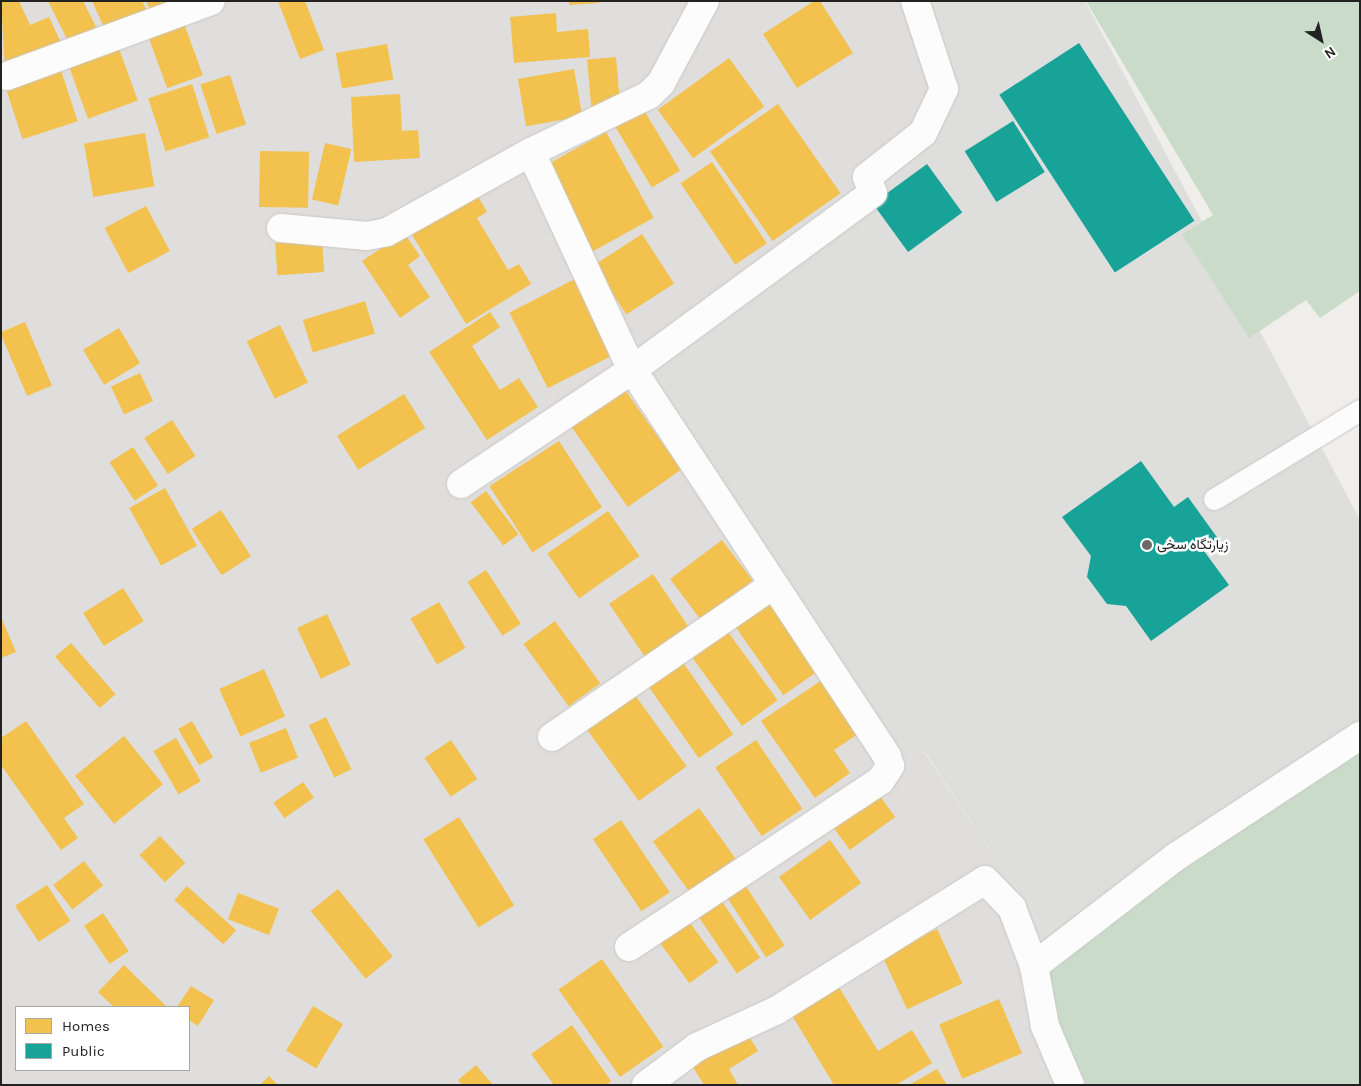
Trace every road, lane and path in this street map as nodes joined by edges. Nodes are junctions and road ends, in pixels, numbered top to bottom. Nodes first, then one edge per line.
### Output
1 (211, 1) edge
2 (705, 1) edge
3 (915, 1) edge
4 (7, 76) dead end
5 (531, 152) junction
6 (282, 228) dead end
7 (632, 370) junction
8 (1360, 410) edge
9 (461, 484) dead end
10 (1214, 499) dead end
11 (774, 585) junction
12 (1360, 736) edge
13 (552, 737) dead end
14 (629, 947) dead end
15 (1034, 966) junction
16 (646, 1085) edge
17 (1070, 1085) edge

1 - 4 street
2 - 5 street
3 - 7 street
5 - 6 street
5 - 7 street
7 - 9 street
7 - 11 street
8 - 10 lane
11 - 13 street
11 - 14 street
12 - 15 street
15 - 16 street
15 - 17 street

